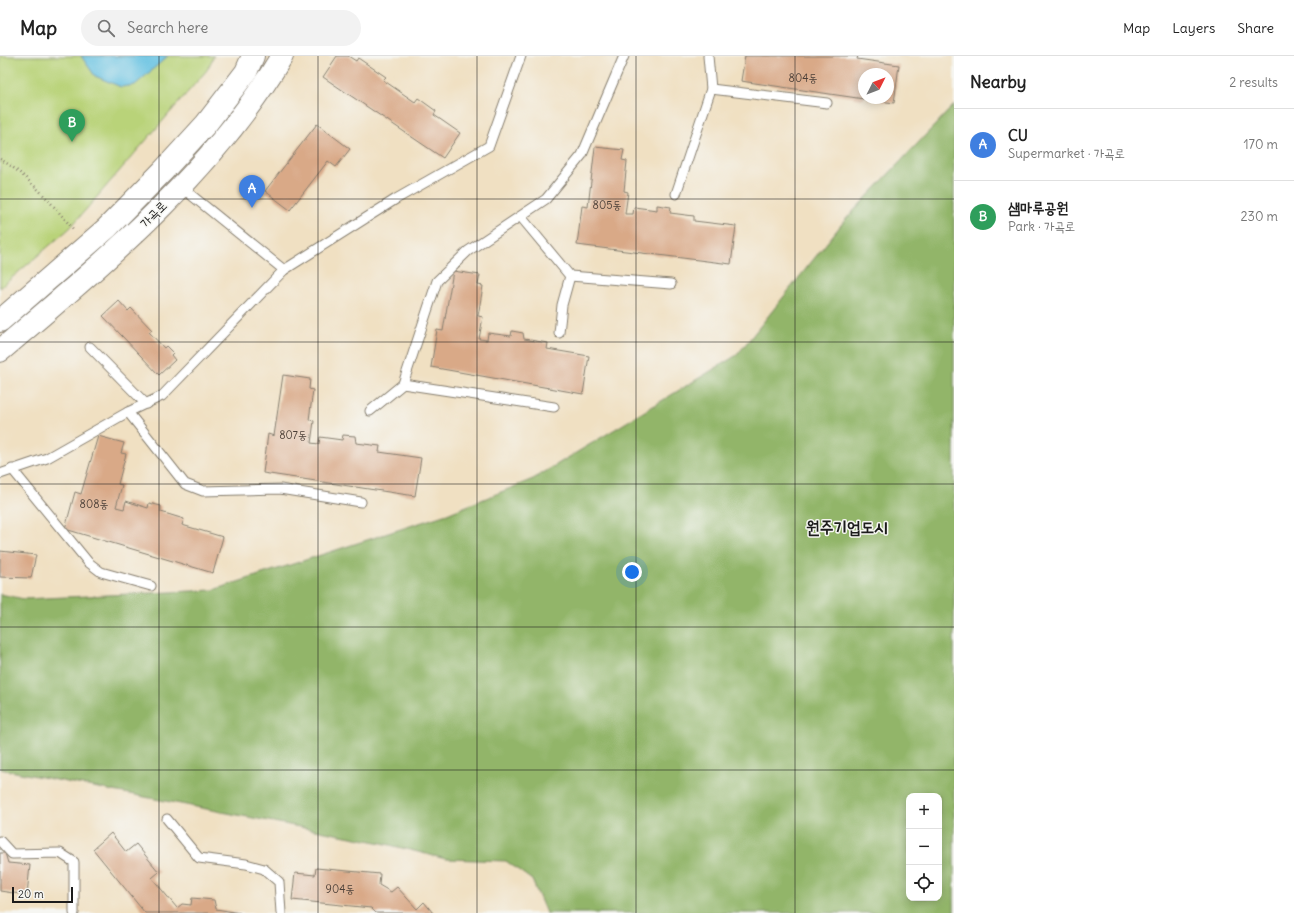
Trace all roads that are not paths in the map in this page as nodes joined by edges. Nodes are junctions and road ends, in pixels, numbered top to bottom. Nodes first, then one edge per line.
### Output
1 (253, 56) edge
2 (282, 56) edge
3 (521, 56) edge
4 (624, 56) edge
5 (708, 56) edge
6 (711, 89) junction
7 (827, 103) dead end
8 (180, 186) junction
9 (676, 194) dead end
10 (521, 217) junction
11 (284, 270) junction
12 (570, 276) junction
13 (671, 284) dead end
14 (0, 321) edge
15 (559, 333) dead end
16 (90, 347) dead end
17 (0, 351) edge
18 (404, 384) junction
19 (146, 404) junction
20 (554, 407) dead end
21 (370, 411) dead end
22 (128, 412) junction
23 (12, 469) junction
24 (0, 474) edge
25 (361, 502) dead end
26 (151, 586) dead end
27 (167, 819) dead end
28 (0, 841) edge
29 (74, 913) edge
30 (281, 913) edge

1 - 14 street, 가곡로
2 - 8 street, 가곡로
3 - 11 lane
4 - 10 lane
5 - 6 lane
6 - 7 lane
6 - 9 lane
8 - 11 lane
8 - 17 street, 가곡로
10 - 12 lane
10 - 18 lane
11 - 19 lane
12 - 13 lane
12 - 15 lane
16 - 19 lane
18 - 20 lane
18 - 21 lane
19 - 22 lane
22 - 23 lane
22 - 25 lane
23 - 24 lane
23 - 26 lane
27 - 30 lane
28 - 29 lane

